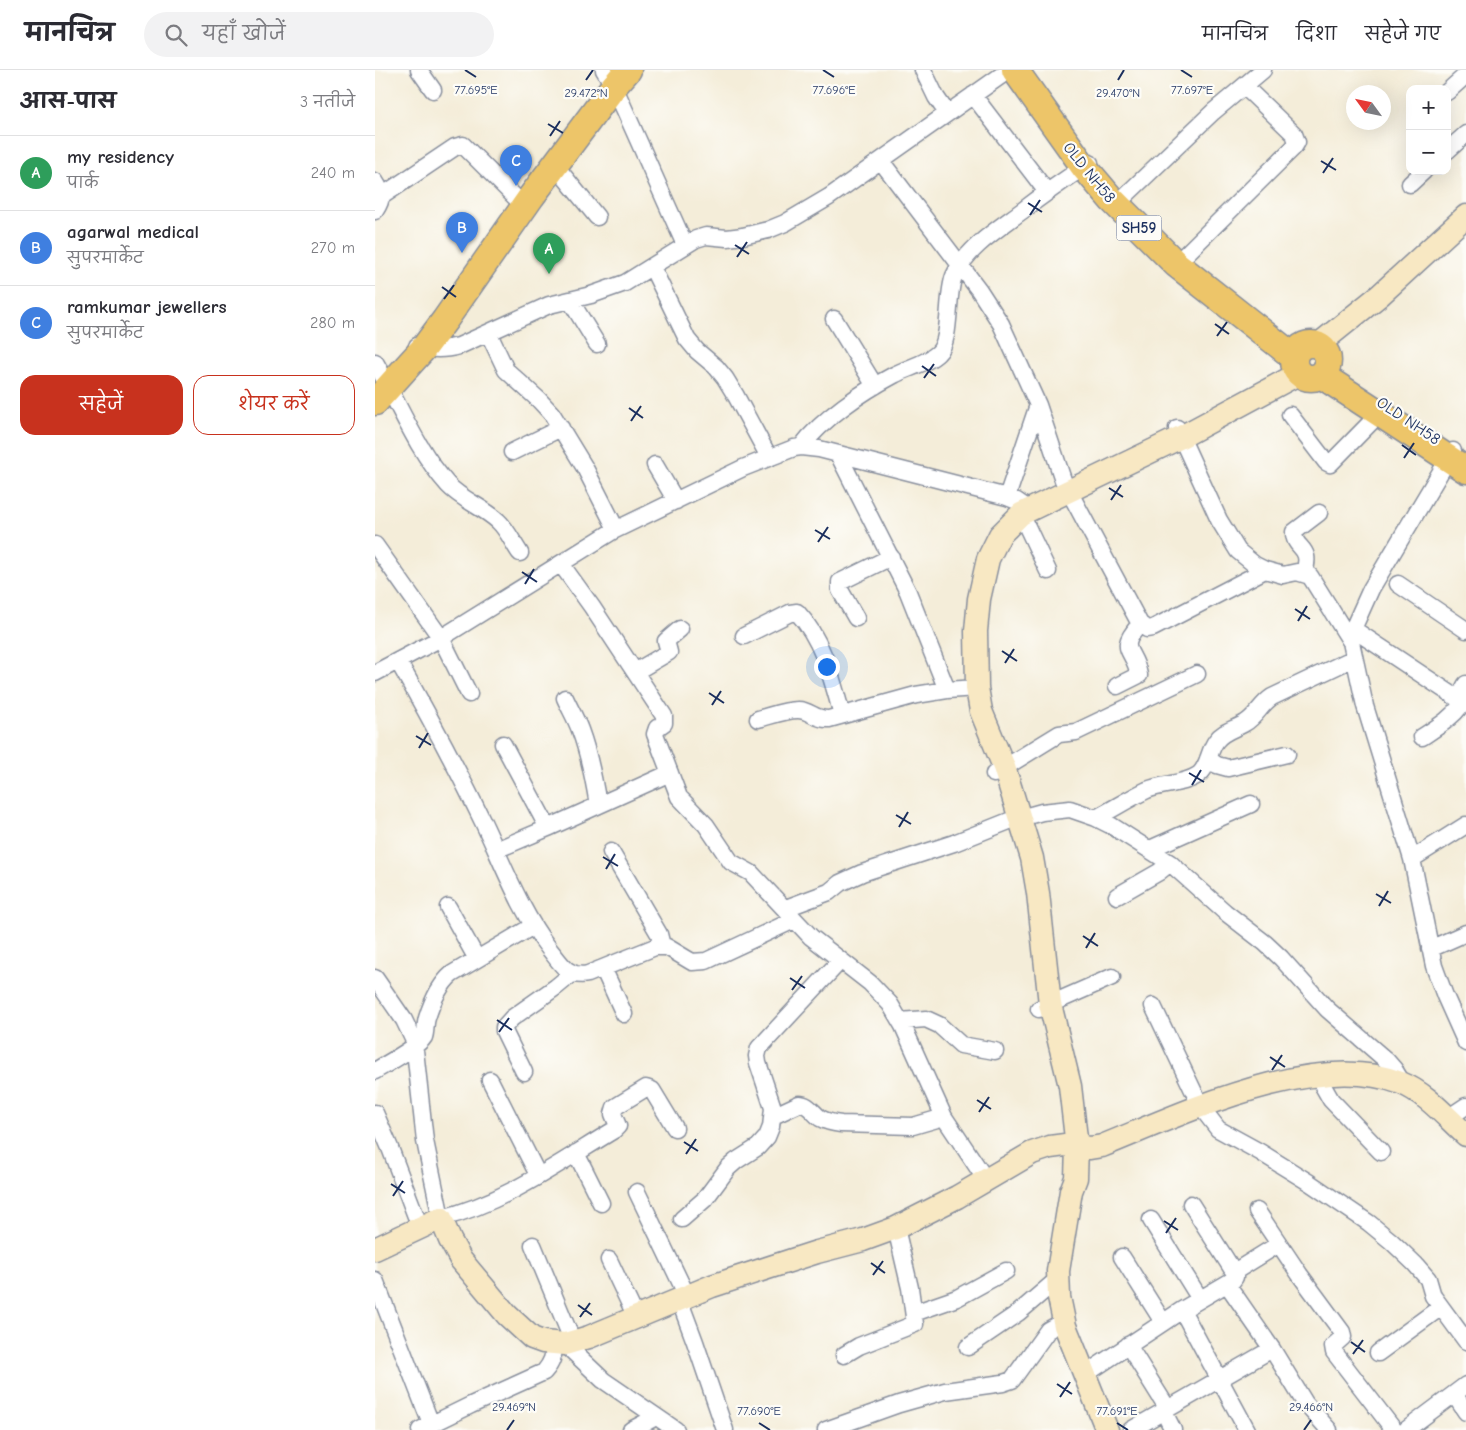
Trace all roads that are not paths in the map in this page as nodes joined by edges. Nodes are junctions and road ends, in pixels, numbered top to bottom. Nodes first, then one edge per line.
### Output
1 (419, 70) edge
2 (923, 70) edge
3 (1009, 70) edge
4 (1015, 70) edge
5 (1028, 70) edge
6 (1263, 70) edge
7 (613, 74) edge
8 (1466, 75) edge
9 (1245, 86) junction
10 (1451, 88) edge
11 (433, 90) dead end
12 (973, 95) junction
13 (947, 113) junction
14 (1466, 134) edge
15 (1451, 147) edge
16 (881, 161) junction
17 (555, 164) junction
18 (1089, 164) junction
19 (1420, 175) edge
20 (1410, 184) dead end
21 (1047, 192) junction
22 (377, 196) edge
23 (1125, 196) junction
24 (517, 199) junction
25 (1466, 216) edge
26 (597, 217) dead end
27 (1466, 231) edge
28 (685, 244) junction
29 (1180, 260) junction
30 (960, 266) junction
31 (652, 267) junction
32 (570, 300) junction
33 (834, 319) dead end
34 (489, 334) junction
35 (597, 344) dead end
36 (417, 346) junction
37 (1310, 360) junction
38 (379, 382) edge
39 (875, 386) junction
40 (1038, 405) junction
41 (1379, 414) junction
42 (1290, 415) dead end
43 (561, 428) junction
44 (1179, 432) junction
45 (801, 446) junction
46 (512, 452) dead end
47 (838, 454) junction
48 (769, 457) junction
49 (1459, 459) edge
50 (655, 465) dead end
51 (1066, 486) junction
52 (676, 501) junction
53 (1019, 506) junction
54 (1319, 513) dead end
55 (616, 529) junction
56 (375, 545) edge
57 (520, 553) dead end
58 (891, 556) junction
59 (561, 564) junction
60 (1265, 570) junction
61 (1047, 571) dead end
62 (1304, 573) junction
63 (1398, 584) dead end
64 (856, 618) dead end
65 (1140, 624) junction
66 (680, 629) dead end
67 (1466, 630) edge
68 (745, 636) dead end
69 (1352, 636) junction
70 (441, 638) junction
71 (1355, 658) junction
72 (398, 661) junction
73 (635, 672) junction
74 (375, 673) edge
75 (1197, 674) dead end
76 (1466, 684) edge
77 (1117, 686) dead end
78 (964, 689) junction
79 (469, 694) dead end
80 (565, 698) dead end
81 (1462, 702) edge
82 (842, 715) junction
83 (758, 719) dead end
84 (1422, 737) dead end
85 (503, 744) dead end
86 (1287, 754) dead end
87 (1208, 759) junction
88 (999, 770) junction
89 (669, 773) junction
90 (1251, 804) dead end
91 (598, 806) junction
92 (1097, 818) junction
93 (1015, 819) junction
94 (1466, 825) edge
95 (548, 828) junction
96 (1150, 849) junction
97 (495, 850) junction
98 (611, 852) dead end
99 (1412, 859) junction
100 (1170, 863) junction
101 (1117, 896) dead end
102 (447, 908) dead end
103 (790, 914) junction
104 (533, 926) junction
105 (1466, 933) edge
106 (662, 946) junction
107 (1430, 949) junction
108 (477, 959) junction
109 (840, 961) junction
110 (603, 968) junction
111 (573, 973) junction
112 (1112, 977) dead end
113 (375, 978) edge
114 (1044, 1006) junction
115 (1153, 1006) dead end
116 (624, 1014) dead end
117 (900, 1021) junction
118 (1466, 1043) edge
119 (415, 1046) junction
120 (995, 1051) dead end
121 (375, 1071) edge
122 (524, 1072) dead end
123 (1320, 1074) junction
124 (490, 1080) dead end
125 (1403, 1084) junction
126 (1201, 1107) junction
127 (1457, 1112) edge
128 (375, 1113) edge
129 (773, 1116) junction
130 (944, 1117) junction
131 (675, 1128) dead end
132 (1466, 1135) edge
133 (1071, 1146) junction
134 (576, 1152) junction
135 (1381, 1152) dead end
136 (538, 1175) junction
137 (986, 1180) junction
138 (637, 1192) dead end
139 (601, 1203) dead end
140 (1191, 1204) dead end
141 (1257, 1211) dead end
142 (441, 1218) junction
143 (682, 1219) dead end
144 (1151, 1220) dead end
145 (420, 1227) junction
146 (896, 1228) junction
147 (1279, 1244) junction
148 (533, 1245) dead end
149 (375, 1249) edge
150 (1123, 1258) dead end
151 (609, 1260) dead end
152 (1006, 1271) dead end
153 (1059, 1278) junction
154 (1231, 1278) junction
155 (375, 1280) edge
156 (683, 1298) junction
157 (1200, 1299) junction
158 (1441, 1308) junction
159 (1181, 1310) junction
160 (914, 1313) junction
161 (636, 1317) junction
162 (1064, 1321) junction
163 (1163, 1322) junction
164 (1466, 1341) edge
165 (564, 1343) junction
166 (1128, 1345) junction
167 (968, 1347) dead end
168 (1272, 1349) junction
169 (1379, 1352) dead end
170 (844, 1355) dead end
171 (1083, 1375) junction
172 (1220, 1380) junction
173 (1460, 1389) edge
174 (1166, 1411) junction
175 (1466, 1412) edge
176 (656, 1417) junction
177 (858, 1425) edge
178 (425, 1427) edge
179 (631, 1430) edge
180 (676, 1430) edge
181 (725, 1430) edge
182 (827, 1430) edge
183 (1107, 1430) edge
184 (1131, 1430) edge
185 (1173, 1430) edge
186 (1247, 1430) edge
187 (1329, 1430) edge
188 (1394, 1430) edge
189 (1406, 1430) edge

1 - 11 street
2 - 13 street
3 - 12 street
4 - 18 main road, OLD NH58 / SH59
5 - 18 main road, OLD NH58 / SH59
6 - 9 street
7 - 17 main road
7 - 24 main road
7 - 28 street
8 - 10 street
9 - 23 street
9 - 29 street
12 - 13 street
12 - 21 street
13 - 16 street
14 - 15 street
16 - 28 street
16 - 30 street
17 - 26 street
17 - 36 main road
18 - 21 street
18 - 23 main road, OLD NH58 / SH59
18 - 29 main road, OLD NH58 / SH59
19 - 20 street
21 - 30 street
22 - 24 street
23 - 29 main road, OLD NH58 / SH59
24 - 36 main road
25 - 37 main road
27 - 37 main road
28 - 31 street
29 - 37 main road, OLD NH58 / SH59
30 - 39 street
30 - 40 street
31 - 32 street
31 - 48 street
32 - 34 street
32 - 35 street
33 - 39 street
34 - 36 street
34 - 43 street
36 - 38 main road
37 - 41 main road, OLD NH58 / SH59
37 - 44 main road
37 - 49 main road, OLD NH58 / SH59
38 - 57 street
39 - 45 street
40 - 51 street
40 - 53 street
41 - 42 street
41 - 49 main road, OLD NH58 / SH59
43 - 46 street
43 - 55 street
44 - 51 main road
44 - 60 street
45 - 47 street
45 - 48 street
47 - 53 street
47 - 58 street
48 - 52 street
49 - 69 street
50 - 52 street
51 - 53 main road
51 - 65 street
52 - 55 street
53 - 61 street
53 - 78 main road
54 - 62 street
55 - 59 street
56 - 70 street
58 - 64 street
58 - 78 street
59 - 70 street
59 - 73 street
60 - 62 street
60 - 65 street
62 - 69 street
63 - 67 street
65 - 77 street
66 - 73 street
68 - 82 street
69 - 71 street
69 - 81 street
70 - 72 street
70 - 79 street
71 - 87 street
71 - 99 street
72 - 74 street
72 - 97 street
73 - 89 street
75 - 88 street
76 - 81 street
78 - 82 street
78 - 88 main road
80 - 91 street
81 - 84 street
82 - 83 street
85 - 95 street
86 - 87 street
87 - 92 street
88 - 93 main road
89 - 91 street
89 - 103 street
90 - 96 street
91 - 95 street
92 - 93 street
92 - 96 street
93 - 103 street
93 - 114 main road
94 - 99 street
95 - 97 street
96 - 100 street
97 - 104 street
98 - 106 street
99 - 107 street
100 - 101 street
100 - 125 street
102 - 108 street
103 - 106 street
103 - 109 street
104 - 108 street
104 - 111 street
105 - 107 street
106 - 110 street
107 - 118 street
108 - 119 street
109 - 117 street
109 - 129 street
110 - 111 street
110 - 116 street
111 - 122 street
112 - 114 street
113 - 119 street
114 - 133 main road
115 - 126 street
117 - 120 street
117 - 130 street
119 - 121 street
119 - 142 street
123 - 125 main road
123 - 126 main road
123 - 135 street
124 - 136 street
125 - 127 main road
126 - 133 main road
126 - 158 street
127 - 132 main road
128 - 145 street
129 - 130 street
129 - 143 street
130 - 137 street
131 - 134 street
133 - 137 main road
133 - 153 main road
134 - 136 street
134 - 139 street
136 - 142 street
137 - 146 main road
138 - 156 street
140 - 154 street
141 - 147 street
142 - 145 main road
142 - 165 main road
144 - 157 street
145 - 149 main road
146 - 156 main road
146 - 160 street
147 - 154 street
147 - 188 street
148 - 165 street
150 - 163 street
151 - 161 street
152 - 160 street
153 - 162 main road
153 - 167 street
154 - 157 street
154 - 168 street
155 - 178 street
156 - 161 main road
156 - 181 street
157 - 159 street
158 - 164 street
158 - 169 street
159 - 163 street
159 - 172 street
160 - 170 street
161 - 165 main road
162 - 171 main road
162 - 177 street
163 - 166 street
165 - 176 street
165 - 178 street
166 - 171 street
166 - 174 street
168 - 172 street
168 - 187 street
171 - 183 main road
172 - 174 street
172 - 186 street
173 - 175 street
173 - 189 street
174 - 184 street
174 - 185 street
176 - 179 street
176 - 180 street
177 - 182 street

